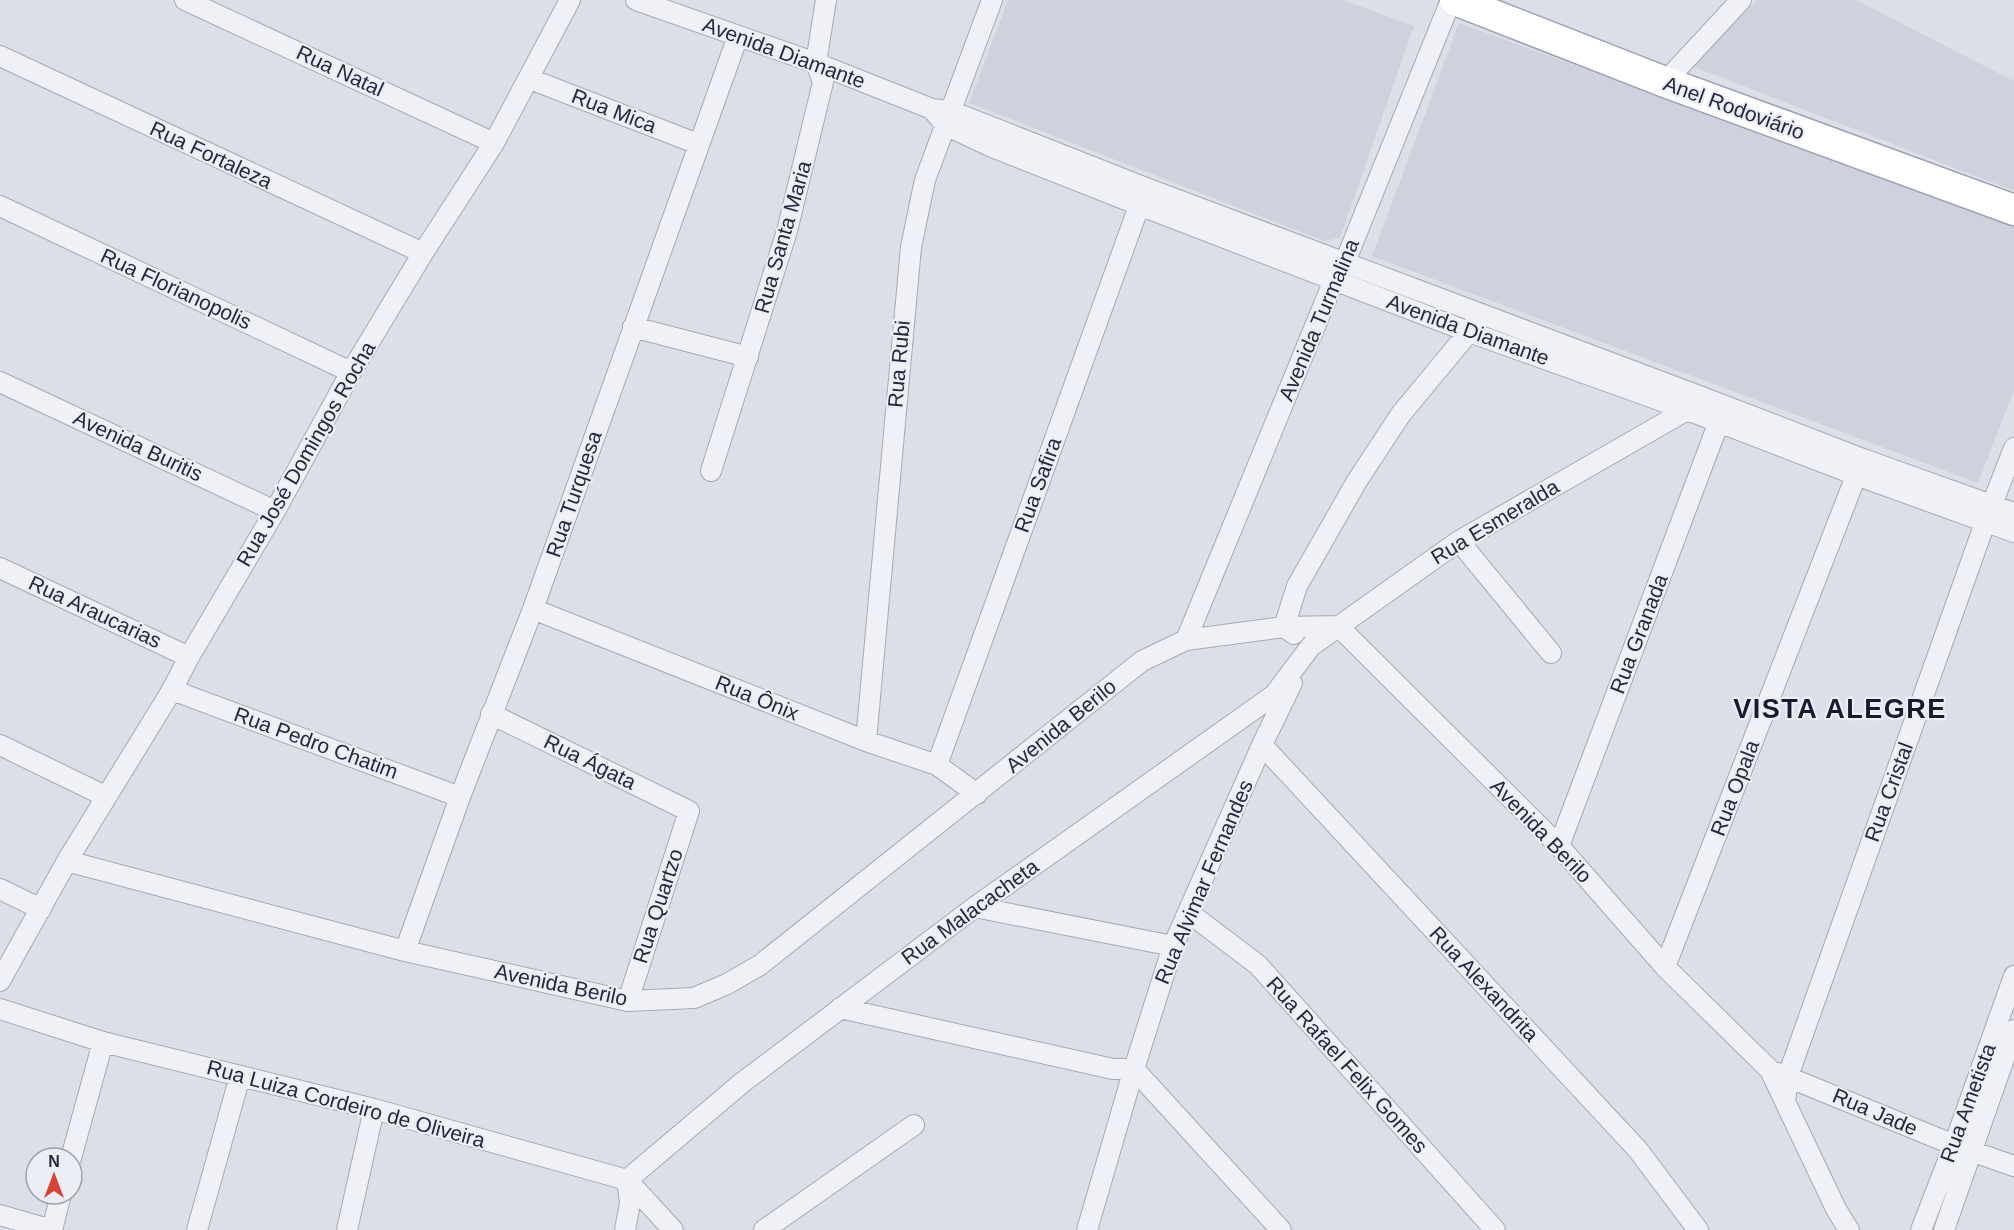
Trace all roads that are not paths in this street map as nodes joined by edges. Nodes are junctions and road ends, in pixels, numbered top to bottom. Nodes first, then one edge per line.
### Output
1 (185, 0) edge
2 (570, 0) edge
3 (636, 0) edge
4 (826, 0) edge
5 (992, 0) edge
6 (1453, 0) edge
7 (1741, 0) edge
8 (738, 36) junction
9 (0, 56) edge
10 (816, 63) junction
11 (530, 79) junction
12 (1665, 82) junction
13 (943, 115) junction
14 (494, 143) junction
15 (698, 144) junction
16 (1142, 197) junction
17 (0, 206) edge
18 (2014, 210) edge
19 (423, 253) junction
20 (1345, 262) junction
21 (1334, 279) junction
22 (1480, 313) junction
23 (633, 327) junction
24 (1469, 332) junction
25 (748, 357) junction
26 (351, 372) junction
27 (0, 382) edge
28 (1702, 397) junction
29 (1687, 410) junction
30 (1722, 414) junction
31 (2014, 448) edge
32 (1859, 467) junction
33 (711, 471) dead end
34 (275, 511) junction
35 (1989, 512) junction
36 (2014, 513) edge
37 (2014, 532) edge
38 (1459, 541) junction
39 (0, 568) edge
40 (533, 609) junction
41 (1338, 626) junction
42 (1284, 627) junction
43 (1186, 640) junction
44 (1311, 646) junction
45 (1551, 653) dead end
46 (189, 657) junction
47 (172, 690) junction
48 (491, 714) junction
49 (866, 741) junction
50 (1262, 744) junction
51 (0, 746) edge
52 (937, 765) junction
53 (977, 794) junction
54 (105, 796) junction
55 (460, 797) junction
56 (688, 811) joint
57 (1559, 846) junction
58 (67, 861) junction
59 (0, 889) edge
60 (975, 907) junction
61 (41, 909) junction
62 (1188, 912) junction
63 (1173, 946) junction
64 (405, 951) junction
65 (1665, 967) junction
66 (2014, 976) edge
67 (0, 981) edge
68 (628, 1001) junction
69 (840, 1008) junction
70 (0, 1009) edge
71 (2014, 1030) edge
72 (103, 1042) junction
73 (1134, 1069) junction
74 (1779, 1073) junction
75 (240, 1076) junction
76 (374, 1109) junction
77 (914, 1125) dead end
78 (74, 1146) edge
79 (1963, 1148) junction
80 (2014, 1166) edge
81 (627, 1180) junction
82 (58, 1206) edge
83 (0, 1215) edge
84 (52, 1230) edge
85 (197, 1230) edge
86 (347, 1230) edge
87 (625, 1230) edge
88 (673, 1230) edge
89 (764, 1230) edge
90 (1087, 1230) edge
91 (1281, 1230) edge
92 (1495, 1230) edge
93 (1698, 1230) edge
94 (1849, 1230) edge
95 (1921, 1230) edge
96 (1944, 1230) edge

1 - 14 street, Rua Natal
2 - 11 street, Rua José Domingos Rocha
3 - 8 street, Avenida Diamante
4 - 10 street, Rua Santa Maria
5 - 13 street, Rua Rubi
6 - 12 main road, Anel Rodoviário
6 - 20 street, Avenida Turmalina
7 - 12 street
8 - 10 street, Avenida Diamante
8 - 15 street, Rua Turquesa
9 - 19 street, Rua Fortaleza
10 - 13 street, Avenida Diamante
10 - 25 street, Rua Santa Maria
11 - 14 street, Rua José Domingos Rocha
11 - 15 street, Rua Mica
12 - 18 main road, Anel Rodoviário
13 - 16 street, Avenida Diamante
13 - 49 street, Rua Rubi
14 - 19 street, Rua José Domingos Rocha
15 - 23 street, Rua Turquesa
16 - 20 street, Avenida Diamante
16 - 21 street, Avenida Diamante
16 - 52 street, Rua Safira
17 - 26 street, Rua Florianopolis
19 - 26 street, Rua José Domingos Rocha
20 - 21 street, Avenida Turmalina
20 - 22 street, Avenida Diamante
21 - 24 street, Avenida Diamante
21 - 43 street, Avenida Turmalina
22 - 24 street
22 - 28 street, Avenida Diamante
23 - 25 street
23 - 40 street, Rua Turquesa
24 - 29 street, Avenida Diamante
24 - 42 street
25 - 33 street, Rua Santa Maria
26 - 34 street, Rua José Domingos Rocha
27 - 34 street, Avenida Buritis
28 - 29 street, Rua Esmeralda
28 - 30 street, Avenida Diamante
29 - 30 street, Avenida Diamante
29 - 38 street, Rua Esmeralda
30 - 32 street, Avenida Diamante
30 - 57 street, Rua Granada
31 - 35 street, Rua Cristal
32 - 35 street, Avenida Diamante
32 - 65 street, Rua Opala
34 - 46 street, Rua José Domingos Rocha
35 - 36 street, Avenida Diamante
35 - 37 street, Avenida Diamante
35 - 74 street, Rua Cristal
38 - 41 street, Rua Esmeralda
38 - 45 street
39 - 46 street, Rua Araucarias
40 - 48 street, Rua Turquesa
40 - 49 street, Rua Ônix
41 - 42 street, Avenida Berilo
41 - 44 street, Rua Esmeralda
41 - 57 street, Avenida Berilo
42 - 43 street, Avenida Berilo
42 - 44 street
43 - 53 street, Avenida Berilo
44 - 50 street, Rua Alvimar Fernandes
44 - 60 street, Rua Malacacheta
46 - 47 street, Rua José Domingos Rocha
47 - 54 street, Rua José Domingos Rocha
47 - 55 street, Rua Pedro Chatim
48 - 55 street, Rua Turquesa
48 - 56 street, Rua Ágata
49 - 52 street, Rua Ônix
50 - 62 street, Rua Alvimar Fernandes
50 - 93 street, Rua Alexandrita
51 - 54 street
52 - 53 street, Rua Ônix
53 - 68 street, Avenida Berilo
54 - 58 street, Rua José Domingos Rocha
55 - 64 street, Rua Turquesa
56 - 68 street, Rua Quartzo
57 - 65 street, Avenida Berilo
58 - 61 street, Rua José Domingos Rocha
58 - 64 street, Avenida Berilo
59 - 61 street
60 - 63 street
60 - 69 street, Rua Malacacheta
61 - 67 street, Rua José Domingos Rocha
62 - 63 street, Rua Alvimar Fernandes
62 - 92 street, Rua Rafael Felix Gomes
63 - 73 street, Rua Alvimar Fernandes
64 - 68 street, Avenida Berilo
65 - 74 street, Avenida Berilo
66 - 79 street, Rua Ametista
69 - 73 street
69 - 81 street, Rua Malacacheta
70 - 72 street, Rua Luiza Cordeiro de Oliveira
71 - 79 street, Rua Ametista
72 - 75 street, Rua Luiza Cordeiro de Oliveira
72 - 78 street
73 - 90 street, Rua Alvimar Fernandes
73 - 91 street
74 - 79 street, Rua Jade
74 - 94 street, Avenida Berilo
75 - 76 street, Rua Luiza Cordeiro de Oliveira
75 - 85 street
76 - 81 street, Rua Luiza Cordeiro de Oliveira
76 - 86 street
77 - 89 street
79 - 80 street, Rua Jade
79 - 95 street, Rua Ametista
79 - 96 street, Rua Ametista
81 - 87 street
81 - 88 street
82 - 84 street
83 - 84 street

